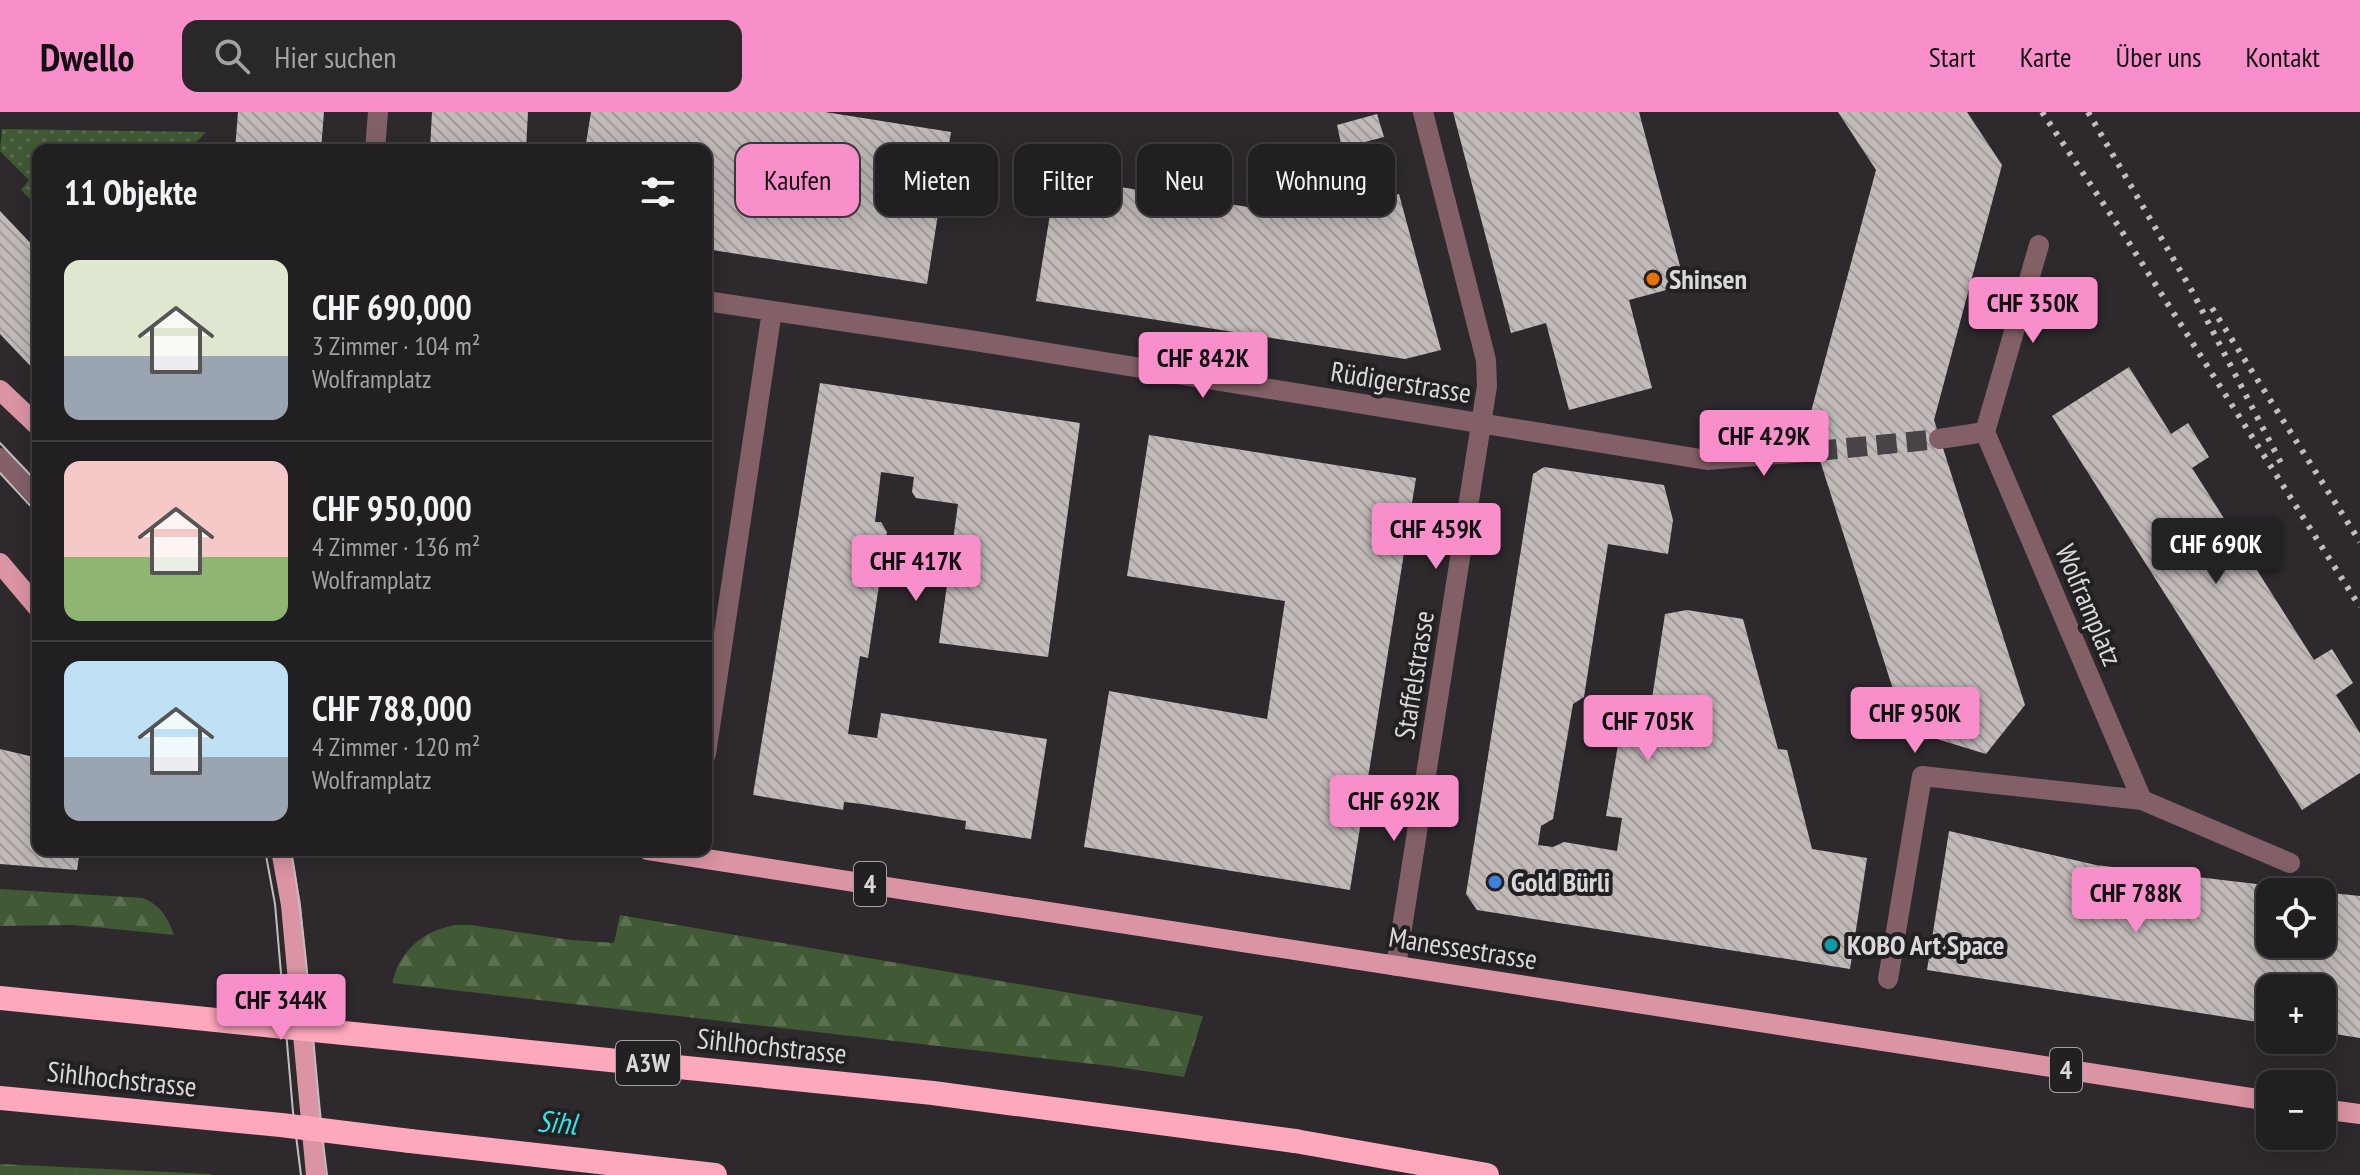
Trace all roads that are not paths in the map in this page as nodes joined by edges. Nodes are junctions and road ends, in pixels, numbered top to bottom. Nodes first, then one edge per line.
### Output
1 (378, 112) edge
2 (1423, 112) edge
3 (375, 144) edge
4 (2039, 245) dead end
5 (712, 302) edge
6 (772, 311) junction
7 (0, 390) edge
8 (32, 420) edge
9 (1481, 423) junction
10 (1985, 432) junction
11 (1939, 439) tunnel mouth
12 (1817, 451) tunnel mouth
13 (0, 458) edge
14 (32, 491) edge
15 (0, 563) edge
16 (32, 601) edge
17 (712, 714) edge
18 (2142, 800) junction
19 (282, 856) edge
20 (709, 856) edge
21 (2290, 863) dead end
22 (1396, 966) junction
23 (1888, 979) dead end
24 (0, 998) edge
25 (0, 1098) edge
26 (2256, 1099) edge
27 (2336, 1111) edge
28 (2360, 1114) edge
29 (316, 1175) edge
30 (715, 1175) edge
31 (1487, 1175) edge

1 - 3 street
2 - 9 street, Staffelstrasse
4 - 10 street
5 - 6 street, Rüdigerstrasse
6 - 9 street, Rüdigerstrasse
6 - 17 street
7 - 8 main road
9 - 12 street, Rüdigerstrasse
9 - 22 street, Staffelstrasse
10 - 11 street
10 - 18 street, Wolframplatz
13 - 14 street
15 - 16 main road
18 - 21 street
18 - 23 street
19 - 29 main road, bridge
20 - 22 main road, Manessestrasse / 4
22 - 26 main road, Manessestrasse / 4
24 - 31 highway, Sihlhochstrasse / A3W, bridge
25 - 30 highway, Sihlhochstrasse, bridge
27 - 28 main road

